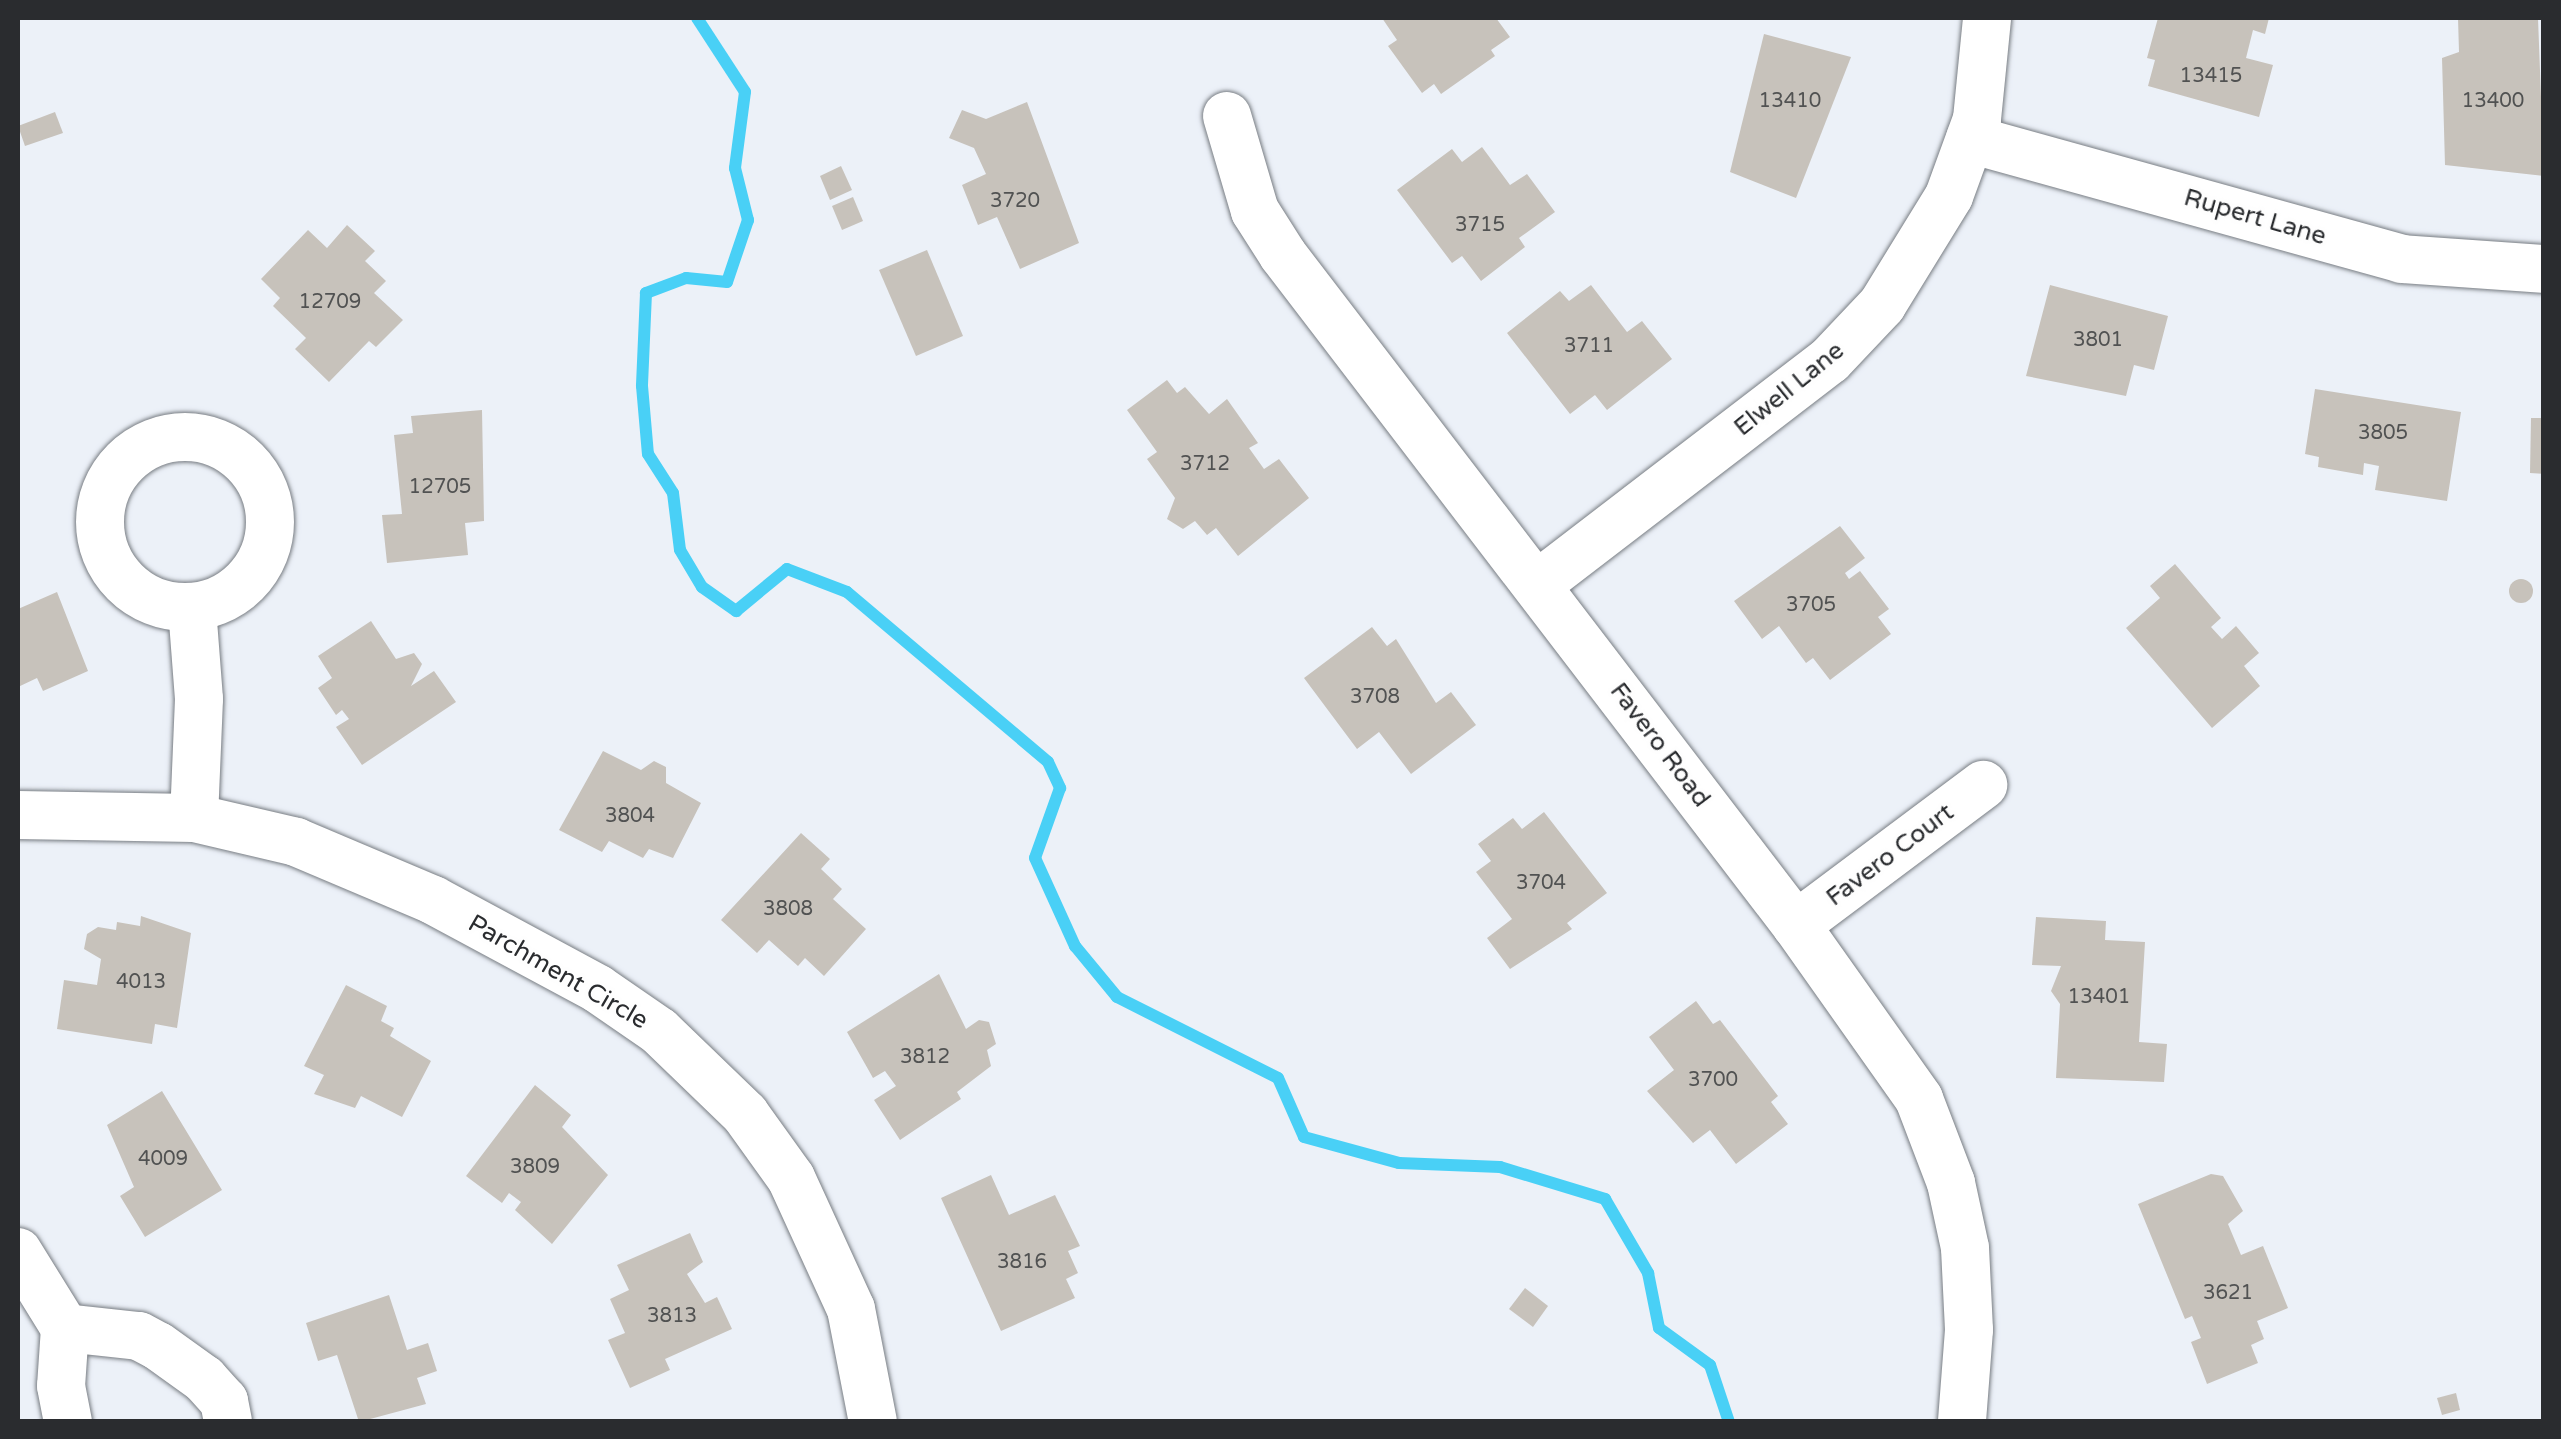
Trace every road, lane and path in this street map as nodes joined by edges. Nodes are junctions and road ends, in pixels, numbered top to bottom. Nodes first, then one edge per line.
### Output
1 (1987, 18) edge
2 (1228, 116) dead end
3 (1970, 139) junction
4 (2544, 268) edge
5 (1538, 584) junction
6 (192, 608) dead end
7 (1983, 785) dead end
8 (18, 815) edge
9 (194, 818) junction
10 (1796, 925) junction
11 (18, 1252) edge
12 (65, 1328) junction
13 (68, 1422) edge
14 (228, 1422) edge
15 (874, 1422) edge
16 (1962, 1422) edge

1 - 3 street, Elwell Lane
2 - 5 street, Favero Road
3 - 4 street, Rupert Lane
3 - 5 street, Elwell Lane
5 - 10 street, Favero Road
6 - 9 street
7 - 10 street, Favero Court
8 - 9 street, Parchment Circle
9 - 15 street, Parchment Circle
10 - 16 street, Favero Road
11 - 12 street
12 - 13 street
12 - 14 street

